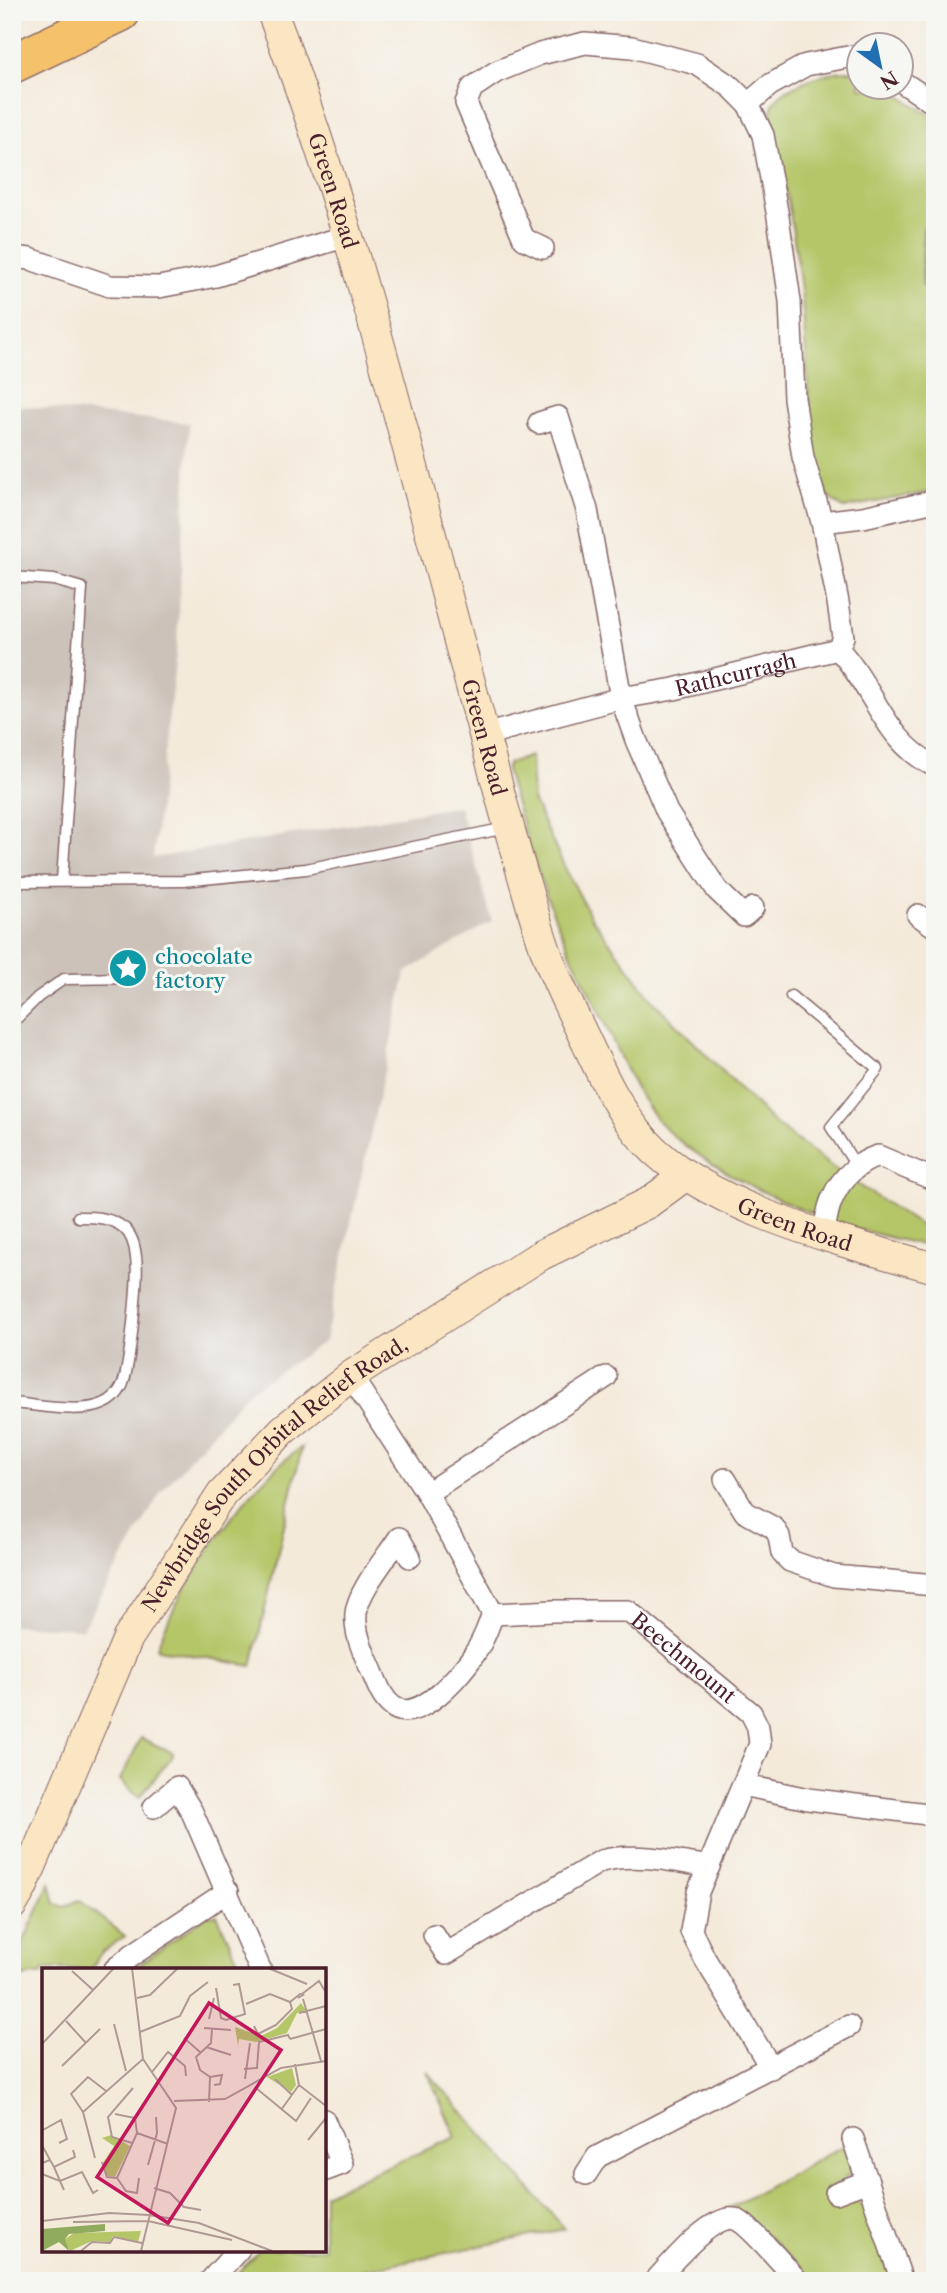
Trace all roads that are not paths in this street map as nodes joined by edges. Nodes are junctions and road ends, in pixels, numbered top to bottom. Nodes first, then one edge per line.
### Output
1 (121, 12) edge
2 (272, 12) edge
3 (846, 57) edge
4 (12, 64) edge
5 (916, 92) edge
6 (748, 104) junction
7 (935, 104) edge
8 (346, 236) junction
9 (543, 248) dead end
10 (12, 257) edge
11 (557, 417) dead end
12 (935, 501) edge
13 (822, 522) junction
14 (12, 577) edge
15 (838, 649) junction
16 (621, 698) junction
17 (484, 735) junction
18 (935, 766) edge
19 (509, 827) junction
20 (62, 881) junction
21 (12, 882) edge
22 (753, 908) dead end
23 (134, 978) dead end
24 (791, 996) dead end
25 (12, 1023) edge
26 (857, 1167) junction
27 (686, 1175) junction
28 (935, 1180) edge
29 (78, 1217) dead end
30 (823, 1235) junction
31 (935, 1268) edge
32 (351, 1376) junction
33 (606, 1377) dead end
34 (12, 1403) edge
35 (725, 1479) dead end
36 (427, 1493) junction
37 (410, 1556) dead end
38 (935, 1584) edge
39 (493, 1614) junction
40 (743, 1785) junction
41 (154, 1807) dead end
42 (935, 1815) edge
43 (709, 1867) junction
44 (228, 1891) junction
45 (12, 1905) edge
46 (434, 1936) dead end
47 (115, 1968) edge
48 (260, 1968) edge
49 (849, 2026) dead end
50 (771, 2068) junction
51 (326, 2125) edge
52 (853, 2139) dead end
53 (326, 2170) dead end
54 (586, 2174) dead end
55 (868, 2181) junction
56 (836, 2193) dead end
57 (237, 2251) edge
58 (210, 2281) edge
59 (654, 2281) edge
60 (798, 2281) edge
61 (902, 2281) edge

1 - 4 highway
2 - 8 street, Green Road
3 - 6 street
5 - 7 street
6 - 9 street
6 - 13 street
8 - 10 street
8 - 17 street, Green Road
11 - 16 street
12 - 13 street
13 - 15 street
14 - 20 lane
15 - 16 street, Rathcurragh
15 - 18 street
16 - 17 street, Rathcurragh
16 - 22 street
17 - 19 street, Green Road
19 - 20 lane
19 - 27 street, Green Road
20 - 21 lane
23 - 25 lane
24 - 26 lane
26 - 28 street
26 - 30 street
27 - 30 street, Green Road
27 - 32 street, Newbridge South Orbital Relief Road,
29 - 34 lane
30 - 31 street, Green Road
32 - 36 street
32 - 45 street, Newbridge South Orbital Relief Road,
33 - 36 street
35 - 38 street
36 - 39 street
37 - 39 street
39 - 40 street, Beechmount
40 - 42 street
40 - 43 street, Beechmount
41 - 44 street
43 - 46 street
43 - 50 street, Beechmount
44 - 47 street
44 - 48 street
49 - 50 street
50 - 54 street
51 - 53 street
52 - 55 street
55 - 56 street
55 - 61 street
57 - 58 street
59 - 60 street

